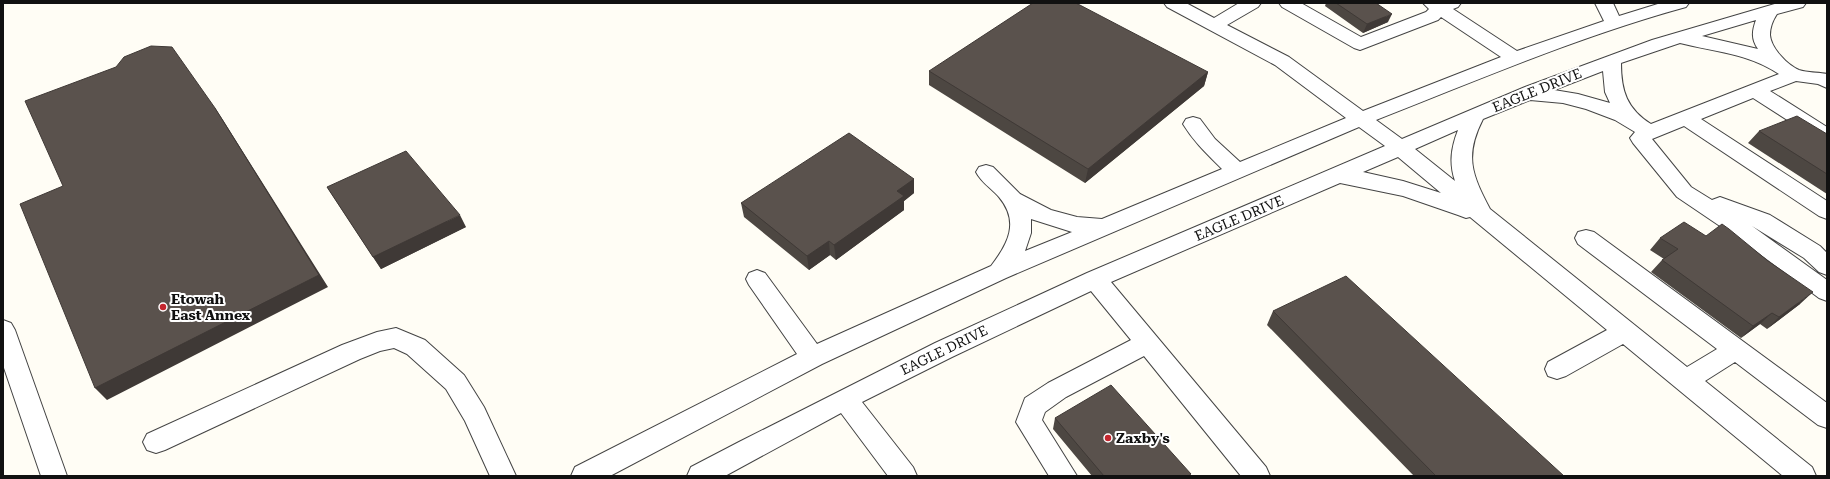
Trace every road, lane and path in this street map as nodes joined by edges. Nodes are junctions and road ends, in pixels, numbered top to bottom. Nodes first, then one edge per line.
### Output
1 (1173, 3) edge
2 (1252, 3) edge
3 (1604, 3) edge
4 (1680, 3) edge
5 (1797, 3) edge
6 (1299, 5) edge
7 (1442, 5) edge
8 (1770, 11) junction
9 (1391, 14) edge
10 (1614, 23) junction
11 (1214, 25) junction
12 (1409, 25) junction
13 (1679, 38) junction
14 (1514, 58) junction
15 (1612, 60) junction
16 (1786, 70) junction
17 (1826, 81) edge
18 (1754, 90) junction
19 (1527, 93) junction
20 (1476, 114) junction
21 (1685, 117) junction
22 (1361, 119) junction
23 (1193, 124) dead end
24 (1640, 130) junction
25 (1827, 136) edge
26 (1399, 148) junction
27 (1236, 170) junction
28 (986, 172) dead end
29 (1338, 176) junction
30 (1684, 192) junction
31 (1011, 199) junction
32 (1827, 212) edge
33 (1484, 217) junction
34 (1103, 227) junction
35 (1586, 238) dead end
36 (1827, 266) edge
37 (998, 272) junction
38 (757, 279) dead end
39 (1095, 280) junction
40 (1827, 285) edge
41 (1827, 292) edge
42 (1827, 299) edge
43 (1827, 306) edge
44 (3, 330) edge
45 (1625, 331) junction
46 (1147, 343) junction
47 (1735, 350) junction
48 (813, 357) junction
49 (1557, 369) dead end
50 (1686, 380) junction
51 (845, 399) junction
52 (1827, 417) edge
53 (156, 442) dead end
54 (54, 476) edge
55 (503, 476) edge
56 (584, 476) edge
57 (700, 476) edge
58 (904, 476) edge
59 (1064, 476) edge
60 (1257, 476) edge
61 (1804, 476) edge

1 - 11 street
2 - 11 street
3 - 10 street
4 - 10 street
5 - 8 street, EAGLE DRIVE
6 - 12 street
7 - 12 street
7 - 14 street
8 - 13 street, EAGLE DRIVE
8 - 16 street
9 - 12 street
10 - 14 street
11 - 22 street
13 - 15 street, EAGLE DRIVE
13 - 16 street
14 - 22 street
15 - 19 street, EAGLE DRIVE
15 - 24 street
16 - 17 street
16 - 18 street
18 - 21 street
18 - 25 street
19 - 20 street, EAGLE DRIVE
19 - 24 street
20 - 26 street, EAGLE DRIVE
20 - 33 street
21 - 24 street
21 - 32 street
22 - 26 street
22 - 27 street
23 - 27 street
24 - 30 street
26 - 29 street, EAGLE DRIVE
26 - 33 street
27 - 34 street
28 - 31 street
29 - 33 street
29 - 39 street, EAGLE DRIVE
30 - 36 street
30 - 40 street
30 - 41 street
30 - 42 street
30 - 43 street
31 - 34 street
31 - 37 street
33 - 45 street
34 - 37 street
35 - 47 street
37 - 48 street
38 - 48 street
39 - 46 street
39 - 51 street, EAGLE DRIVE
44 - 54 street
45 - 49 street
45 - 50 street
46 - 59 street
46 - 60 street
47 - 50 street
47 - 52 street
48 - 56 street
50 - 61 street
51 - 57 street, EAGLE DRIVE
51 - 58 street
53 - 55 street

